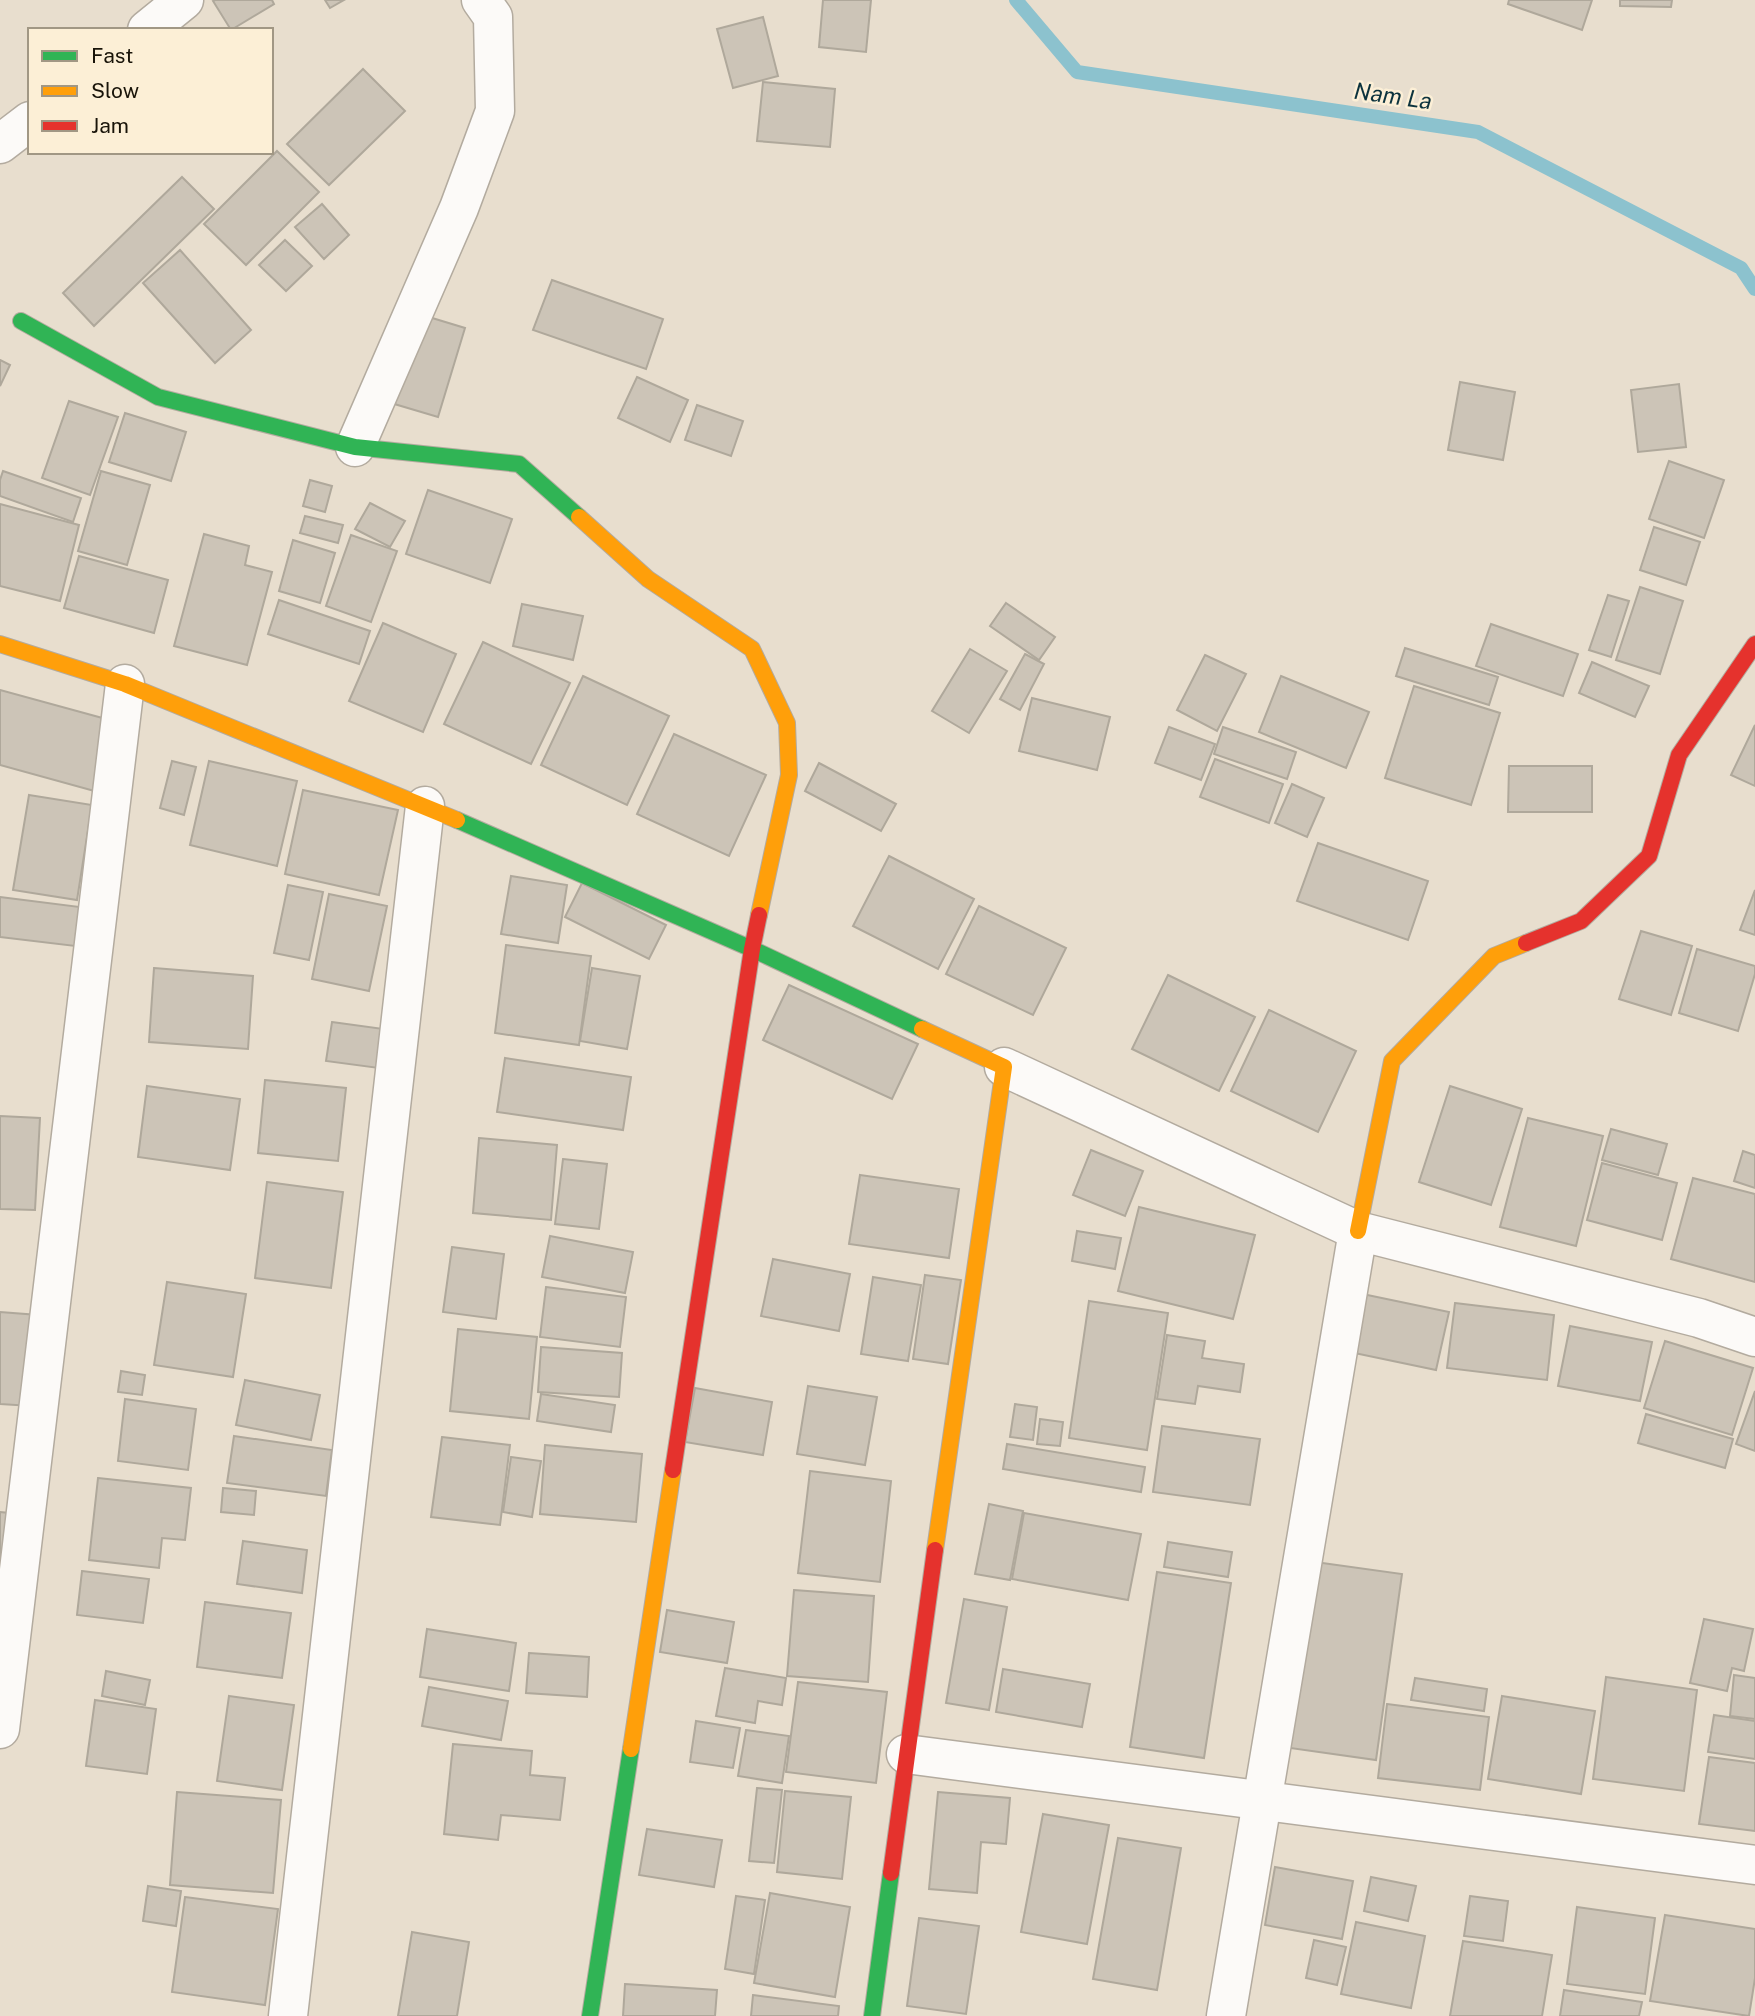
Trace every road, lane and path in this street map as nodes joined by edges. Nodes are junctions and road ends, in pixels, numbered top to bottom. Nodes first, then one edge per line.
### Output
1 (184, 0) edge
2 (481, 0) edge
3 (149, 28) edge
4 (28, 123) edge
5 (0, 144) edge
6 (21, 321) dead end
7 (355, 447) junction
8 (0, 644) edge
9 (1755, 644) edge
10 (125, 684) junction
11 (425, 806) junction
12 (752, 949) junction
13 (1004, 1067) junction
14 (1358, 1231) junction
15 (1755, 1337) edge
16 (14, 1491) edge
17 (0, 1728) edge
18 (906, 1754) junction
19 (1262, 1800) junction
20 (1755, 1865) edge
21 (288, 2016) edge
22 (590, 2016) edge
23 (872, 2016) edge
24 (1226, 2016) edge

1 - 3 street
2 - 7 street
4 - 5 street
6 - 7 street
7 - 12 street
8 - 10 street
9 - 14 street
10 - 11 street
10 - 16 street
11 - 12 street
11 - 21 street
12 - 13 street
12 - 22 street
13 - 14 street
13 - 18 street
14 - 15 street
14 - 19 street
16 - 17 street
18 - 19 street
18 - 23 street
19 - 20 street
19 - 24 street

